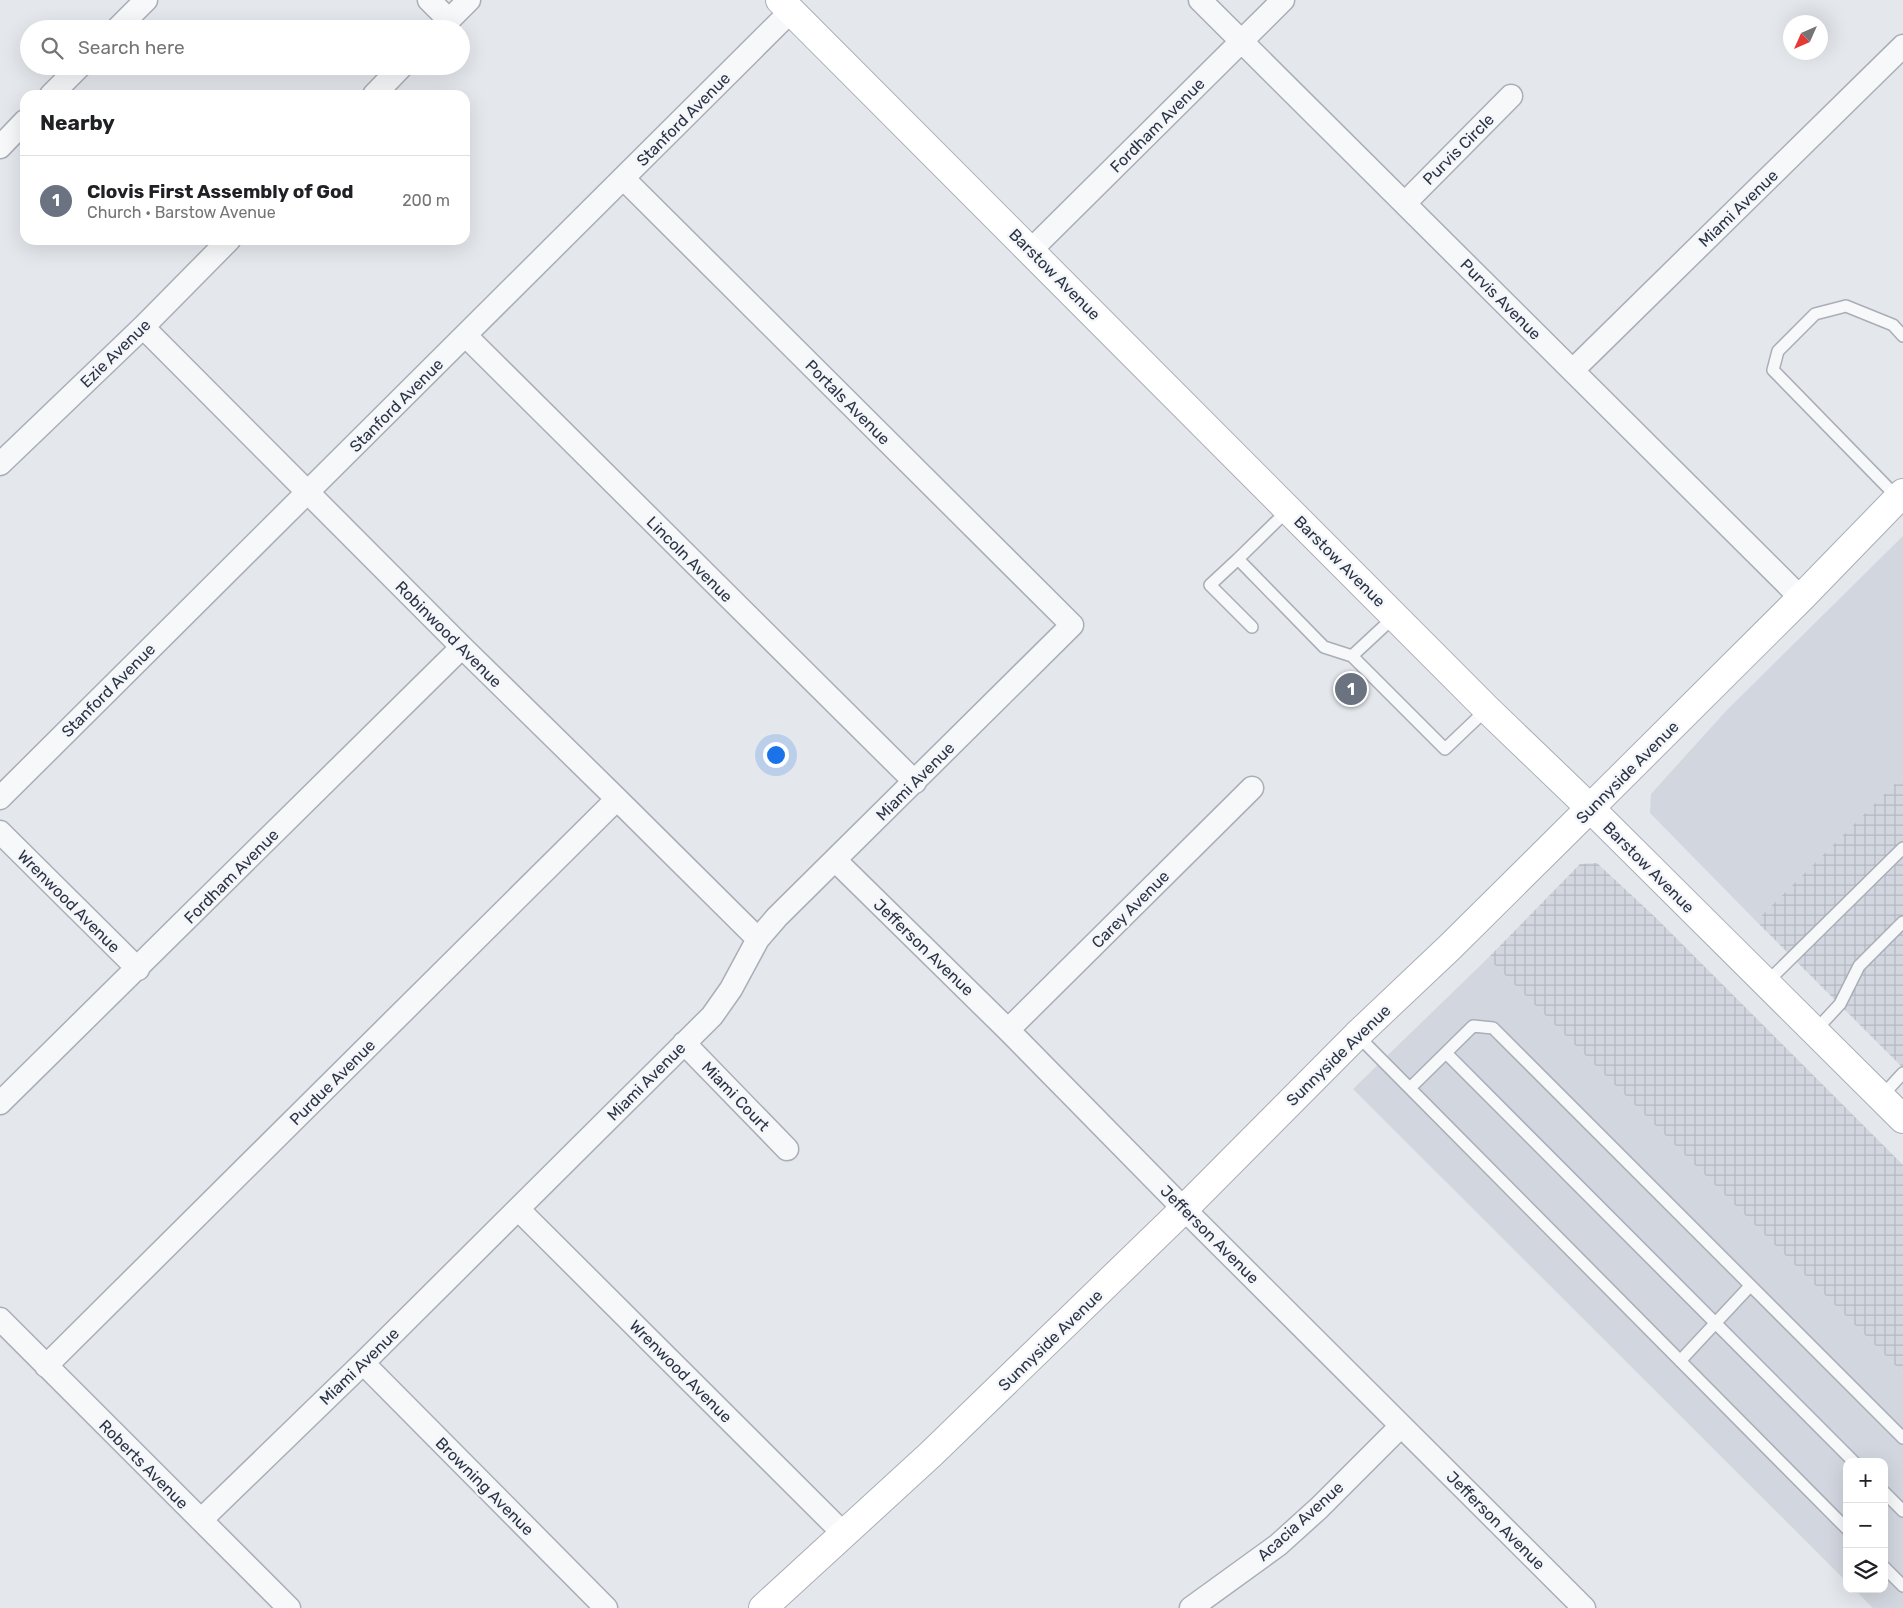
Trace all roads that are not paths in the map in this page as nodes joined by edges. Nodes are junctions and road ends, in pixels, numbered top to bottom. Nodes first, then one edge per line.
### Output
1 (146, 0) edge
2 (429, 0) edge
3 (469, 0) edge
4 (1200, 0) edge
5 (1283, 0) edge
6 (786, 5) edge
7 (126, 20) edge
8 (442, 20) edge
9 (448, 20) edge
10 (1242, 42) junction
11 (1903, 46) edge
12 (71, 75) edge
13 (393, 75) edge
14 (56, 90) edge
15 (379, 90) edge
16 (1511, 96) dead end
17 (20, 126) edge
18 (0, 146) edge
19 (624, 178) junction
20 (1405, 202) junction
21 (224, 245) edge
22 (1031, 250) junction
23 (143, 326) junction
24 (466, 336) junction
25 (1903, 336) edge
26 (1573, 370) junction
27 (0, 464) edge
28 (308, 492) junction
29 (1900, 495) edge
30 (1289, 509) junction
31 (1238, 559) junction
32 (1801, 598) junction
33 (1395, 616) junction
34 (1072, 625) joint
35 (1252, 627) dead end
36 (462, 647) junction
37 (1352, 656) junction
38 (1487, 709) junction
39 (914, 782) junction
40 (1252, 788) dead end
41 (0, 798) edge
42 (617, 799) junction
43 (1590, 808) junction
44 (0, 832) edge
45 (1903, 848) edge
46 (835, 860) junction
47 (1903, 922) edge
48 (758, 939) junction
49 (138, 969) junction
50 (1766, 983) junction
51 (1008, 1030) junction
52 (1814, 1032) junction
53 (1357, 1035) junction
54 (684, 1043) junction
55 (1446, 1052) junction
56 (1903, 1073) edge
57 (1410, 1088) junction
58 (1881, 1097) junction
59 (0, 1103) edge
60 (1903, 1119) edge
61 (787, 1149) dead end
62 (518, 1209) junction
63 (1184, 1209) junction
64 (1750, 1286) junction
65 (0, 1319) edge
66 (1716, 1323) junction
67 (1680, 1361) junction
68 (363, 1363) junction
69 (46, 1366) junction
70 (1401, 1426) junction
71 (1903, 1438) edge
72 (1850, 1458) edge
73 (1888, 1496) edge
74 (1903, 1511) edge
75 (201, 1520) junction
76 (1843, 1525) edge
77 (843, 1534) junction
78 (1888, 1571) edge
79 (1903, 1586) edge
80 (289, 1608) edge
81 (606, 1608) edge
82 (763, 1608) edge
83 (1191, 1608) edge
84 (1584, 1608) edge

1 - 7 street
2 - 8 street
3 - 9 street
4 - 10 street, Purvis Avenue
5 - 10 street, Fordham Avenue
6 - 19 street, Stanford Avenue
6 - 22 main road, Barstow Avenue
10 - 20 street, Purvis Avenue
10 - 22 street, Fordham Avenue
11 - 26 street, Miami Avenue
12 - 14 street
13 - 15 street
16 - 20 street, Purvis Circle
17 - 18 street
19 - 24 street, Stanford Avenue
19 - 34 street, Portals Avenue
20 - 26 street, Purvis Avenue
21 - 23 street, Ezie Avenue
22 - 30 main road, Barstow Avenue
23 - 27 street, Ezie Avenue
23 - 28 street, Robinwood Avenue
24 - 28 street, Stanford Avenue
24 - 39 street, Lincoln Avenue
25 - 29 lane
26 - 32 street, Purvis Avenue
28 - 36 street, Robinwood Avenue
28 - 41 street, Stanford Avenue
29 - 32 main road, Sunnyside Avenue
30 - 31 lane
30 - 33 main road, Barstow Avenue
31 - 35 lane
31 - 37 lane
32 - 43 main road, Sunnyside Avenue
33 - 37 lane
33 - 38 main road, Barstow Avenue
34 - 39 street, Miami Avenue
36 - 42 street, Robinwood Avenue
36 - 49 street, Fordham Avenue
37 - 38 lane
38 - 43 main road, Barstow Avenue
39 - 46 street, Miami Avenue
40 - 51 street, Carey Avenue
42 - 48 street, Robinwood Avenue
42 - 69 street, Purdue Avenue
43 - 50 main road, Barstow Avenue
43 - 53 main road, Sunnyside Avenue
44 - 49 street, Wrenwood Avenue
45 - 50 lane
46 - 48 street, Miami Avenue
46 - 51 street, Jefferson Avenue
47 - 52 lane
48 - 54 street, Miami Avenue
49 - 59 street, Fordham Avenue
50 - 52 main road, Barstow Avenue
51 - 63 street, Jefferson Avenue
52 - 58 main road, Barstow Avenue
53 - 57 lane
53 - 63 main road, Sunnyside Avenue
54 - 61 street, Miami Court
54 - 62 street, Miami Avenue
55 - 57 lane
55 - 64 lane
55 - 66 lane
56 - 58 lane
57 - 67 lane
58 - 60 main road, Barstow Avenue
62 - 68 street, Miami Avenue
62 - 77 street, Wrenwood Avenue
63 - 70 street, Jefferson Avenue
63 - 77 main road, Sunnyside Avenue
64 - 66 lane
64 - 71 lane
65 - 69 street, Roberts Avenue
66 - 67 lane
66 - 72 lane
67 - 76 lane
68 - 75 street, Miami Avenue
68 - 81 street, Browning Avenue
69 - 75 street, Roberts Avenue
70 - 83 street, Acacia Avenue
70 - 84 street, Jefferson Avenue
73 - 74 lane
75 - 80 street, Roberts Avenue
77 - 82 main road, Sunnyside Avenue
78 - 79 lane

